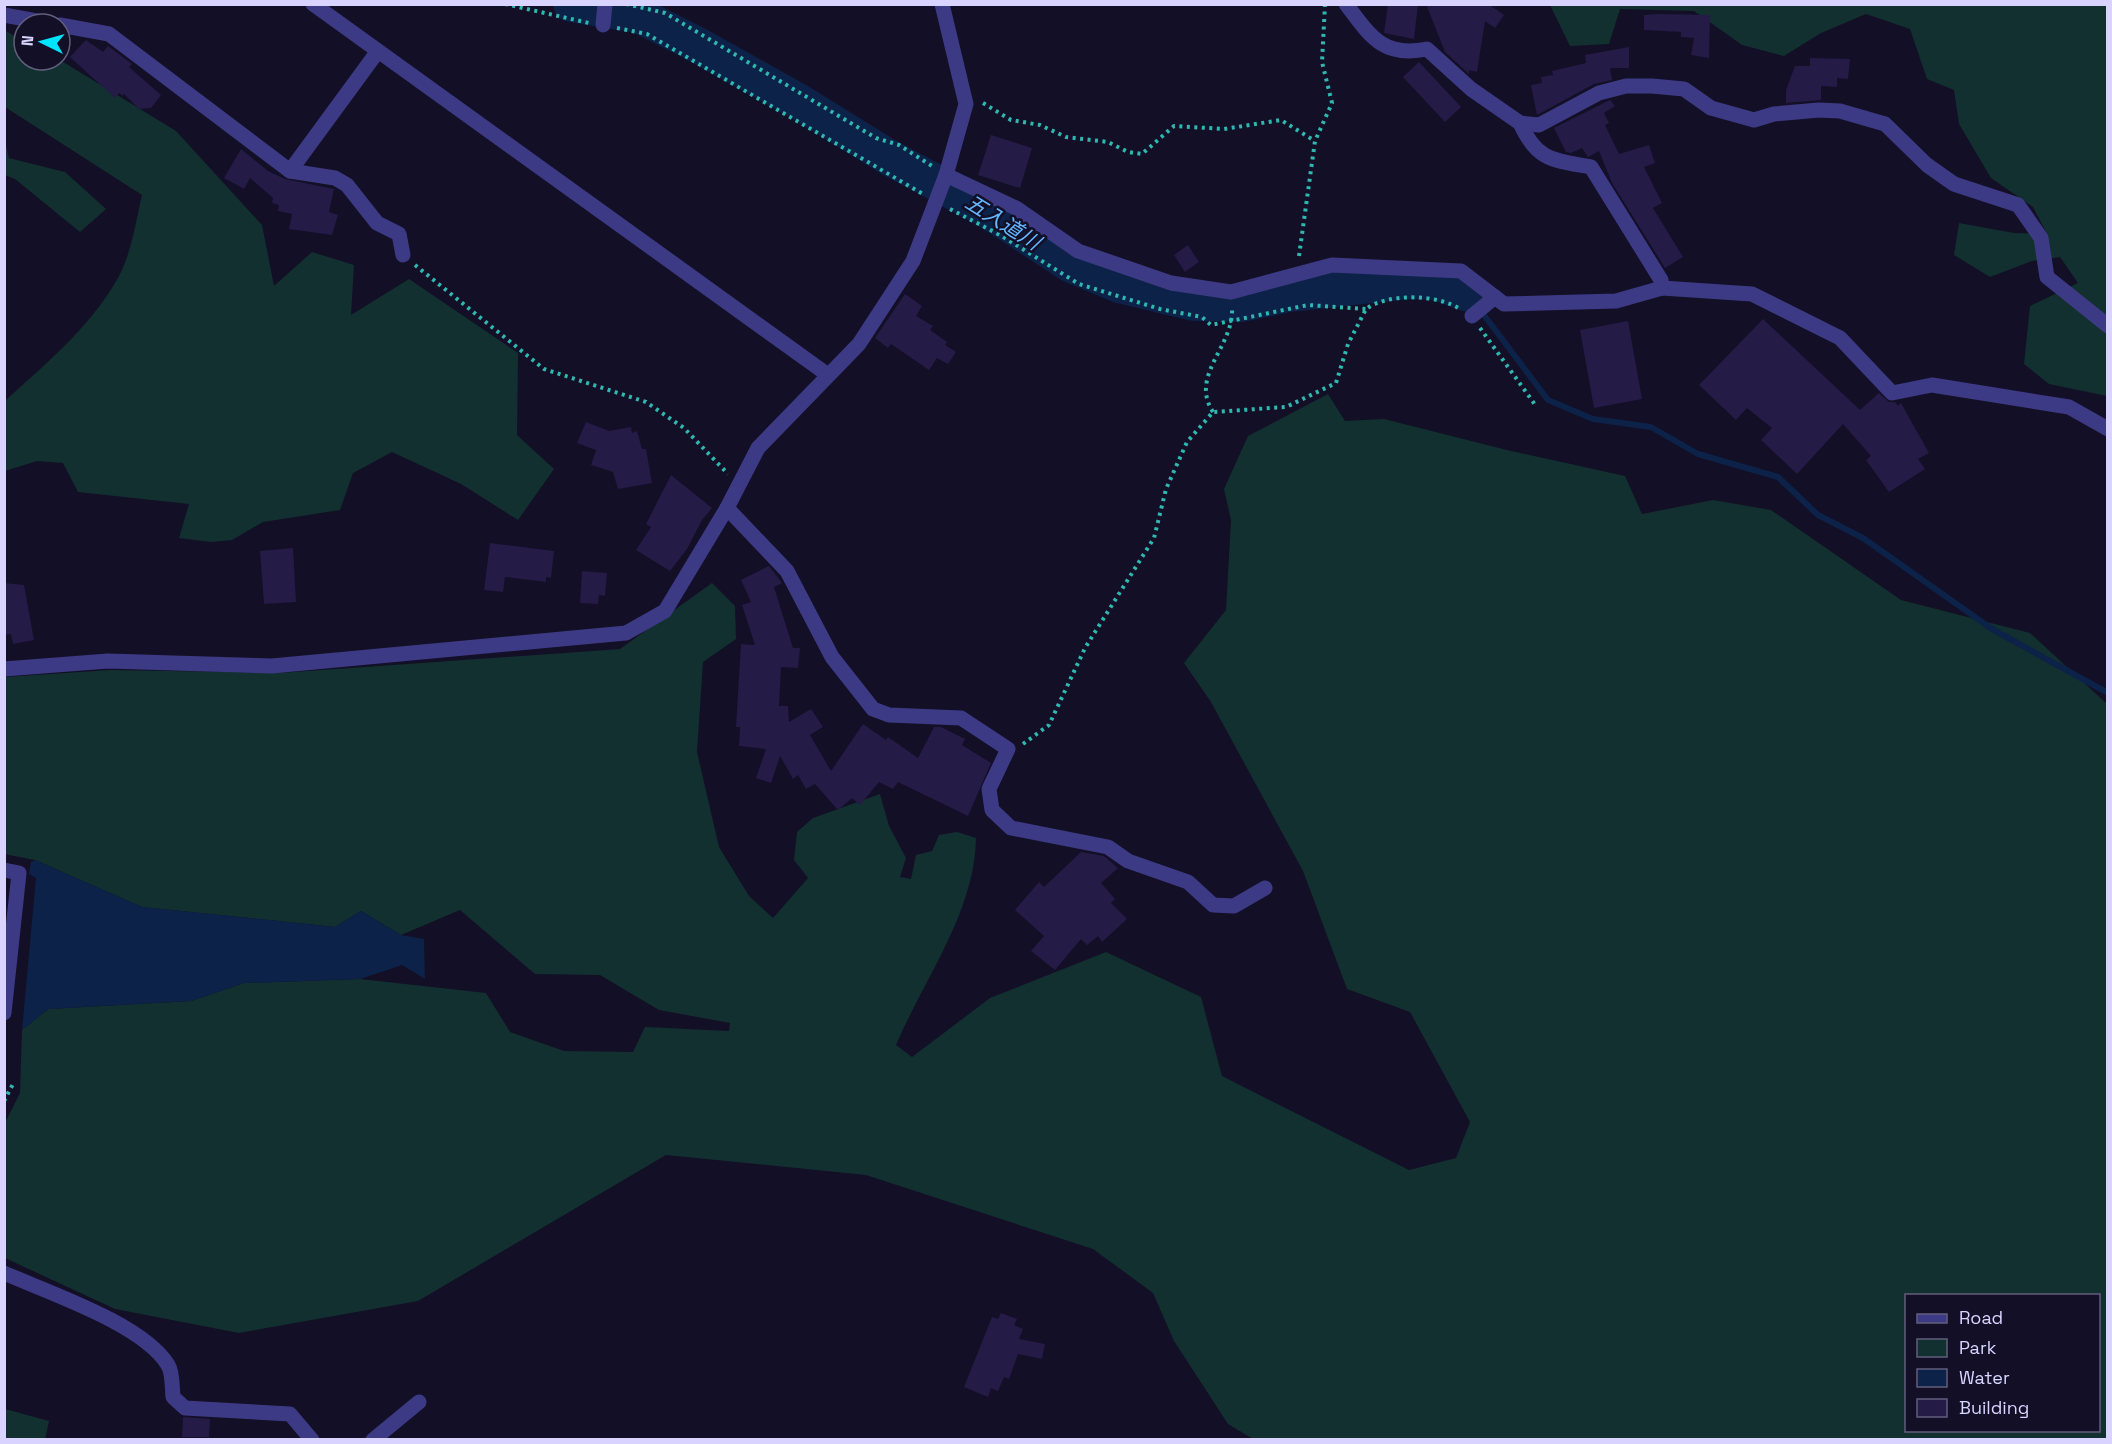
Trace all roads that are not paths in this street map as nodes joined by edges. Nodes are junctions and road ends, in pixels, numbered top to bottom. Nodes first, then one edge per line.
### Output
1 (314, 4) edge
2 (605, 4) edge
3 (942, 4) edge
4 (1346, 4) edge
5 (603, 25) road end
6 (72, 27) edge
7 (378, 51) junction
8 (1520, 123) junction
9 (290, 171) junction
10 (946, 174) junction
11 (403, 255) road end
12 (1662, 288) junction
13 (1495, 297) junction
14 (1472, 316) road end
15 (2108, 326) edge
16 (828, 375) junction
17 (2108, 429) edge
18 (727, 508) junction
19 (4, 669) edge
20 (4, 870) edge
21 (1265, 888) dead end
22 (4, 1013) edge
23 (4, 1273) edge
24 (419, 1402) dead end
25 (312, 1440) edge
26 (373, 1440) edge

1 - 7 street
2 - 5 street
3 - 10 street
4 - 8 street
6 - 9 street
7 - 9 street
7 - 16 street
8 - 12 street
8 - 15 street
9 - 11 street
10 - 13 street
10 - 16 street
12 - 13 street
12 - 17 street
13 - 14 street
16 - 18 street
18 - 19 street
18 - 21 street
20 - 22 street
23 - 25 street
24 - 26 street

